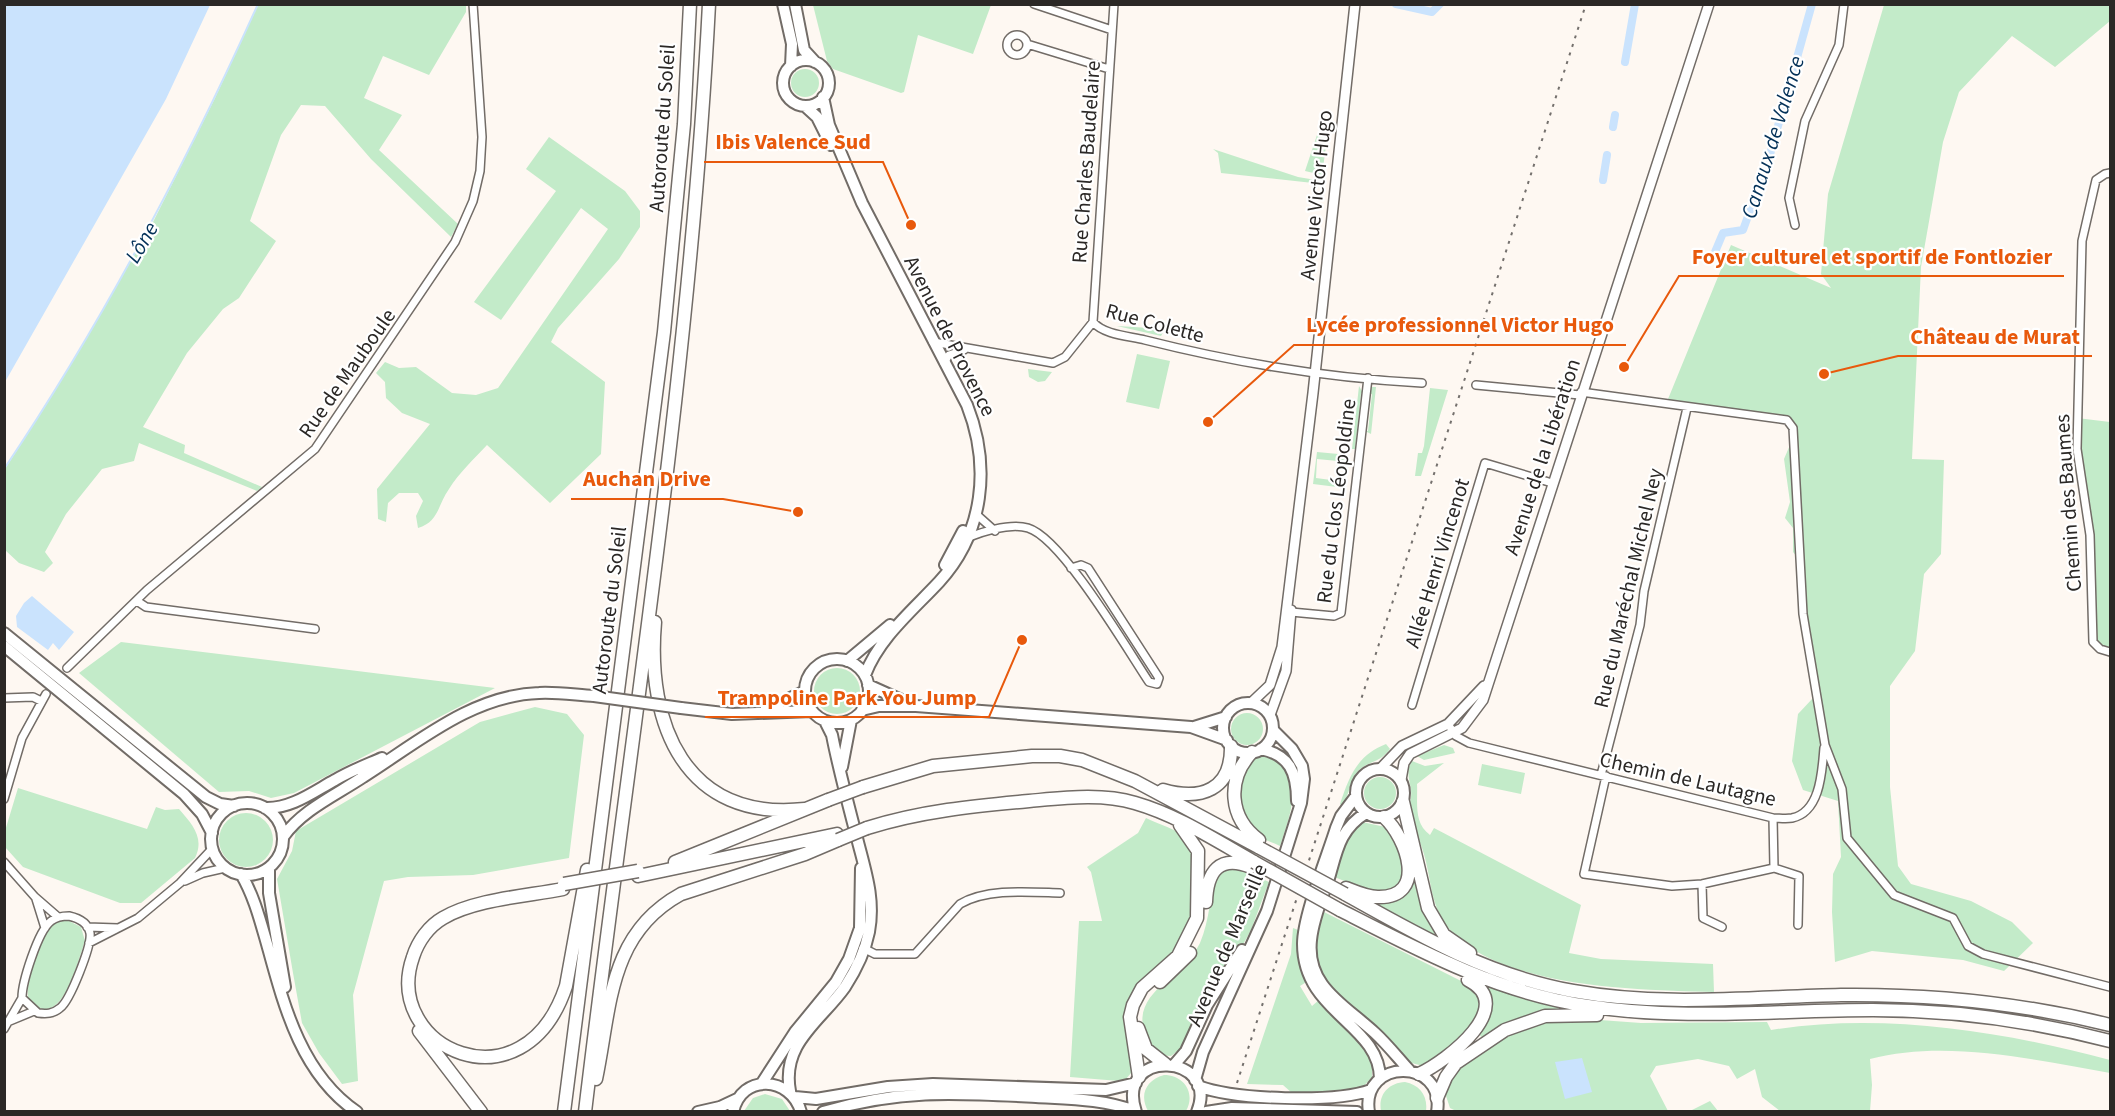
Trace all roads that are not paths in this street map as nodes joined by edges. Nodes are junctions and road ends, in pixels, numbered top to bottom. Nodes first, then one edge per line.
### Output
1 (473, 4) edge
2 (690, 4) edge
3 (709, 4) edge
4 (783, 4) edge
5 (795, 4) edge
6 (1034, 4) edge
7 (1114, 4) edge
8 (1355, 4) edge
9 (1709, 4) edge
10 (1844, 4) edge
11 (1112, 30) junction
12 (1027, 44) dead end
13 (815, 63) junction
14 (791, 66) junction
15 (1109, 69) junction
16 (824, 97) junction
17 (805, 106) junction
18 (2110, 173) edge
19 (1795, 225) dead end
20 (1093, 322) junction
21 (932, 342) junction
22 (966, 349) junction
23 (944, 363) junction
24 (1315, 375) junction
25 (1368, 378) junction
26 (1422, 382) dead end
27 (1476, 385) dead end
28 (1581, 394) junction
29 (1687, 408) junction
30 (669, 449) junction
31 (1552, 483) junction
32 (976, 514) junction
33 (995, 531) junction
34 (969, 537) junction
35 (1071, 568) junction
36 (1292, 568) junction
37 (137, 601) junction
38 (1291, 612) junction
39 (315, 629) dead end
40 (4, 633) edge
41 (4, 646) edge
42 (2110, 652) edge
43 (847, 661) junction
44 (67, 668) dead end
45 (867, 680) junction
46 (1487, 682) junction
47 (805, 691) junction
48 (46, 694) dead end
49 (4, 698) edge
50 (41, 701) junction
51 (1251, 703) junction
52 (1412, 705) dead end
53 (916, 706) junction
54 (862, 710) junction
55 (812, 711) junction
56 (753, 714) junction
57 (1270, 715) junction
58 (1226, 717) junction
59 (851, 720) junction
60 (825, 721) junction
61 (1448, 724) junction
62 (1191, 727) junction
63 (1273, 730) junction
64 (1454, 734) junction
65 (1229, 743) junction
66 (1825, 745) junction
67 (1257, 751) junction
68 (397, 753) junction
69 (1381, 768) junction
70 (1603, 776) junction
71 (607, 778) junction
72 (842, 778) junction
73 (1401, 780) junction
74 (1135, 781) junction
75 (1356, 796) junction
76 (4, 799) edge
77 (1403, 802) junction
78 (234, 806) junction
79 (266, 808) junction
80 (805, 809) junction
81 (1366, 813) junction
82 (1173, 817) junction
83 (1384, 817) junction
84 (1773, 818) junction
85 (212, 833) junction
86 (283, 837) junction
87 (838, 837) junction
88 (1261, 845) junction
89 (212, 849) junction
90 (4, 862) edge
91 (1252, 864) junction
92 (225, 867) junction
93 (269, 868) junction
94 (1774, 868) junction
95 (638, 873) junction
96 (241, 874) junction
97 (180, 883) junction
98 (1702, 884) junction
99 (564, 887) junction
100 (1346, 891) junction
101 (1060, 894) dead end
102 (35, 897) junction
103 (58, 917) junction
104 (1798, 925) dead end
105 (87, 927) junction
106 (1722, 927) dead end
107 (45, 928) junction
108 (120, 929) junction
109 (1388, 934) junction
110 (89, 943) junction
111 (860, 946) junction
112 (1545, 985) junction
113 (2110, 987) edge
114 (22, 998) junction
115 (287, 1005) junction
116 (34, 1011) junction
117 (1697, 1015) junction
118 (10, 1021) junction
119 (2110, 1025) edge
120 (4, 1029) edge
121 (2110, 1041) edge
122 (1169, 1064) junction
123 (1414, 1072) junction
124 (1380, 1079) junction
125 (1138, 1080) junction
126 (762, 1083) junction
127 (1197, 1083) junction
128 (1371, 1090) junction
129 (792, 1094) junction
130 (737, 1099) junction
131 (1438, 1107) edge
132 (1135, 1111) edge
133 (357, 1112) edge
134 (481, 1112) edge
135 (564, 1112) edge
136 (587, 1112) edge
137 (698, 1112) edge
138 (733, 1112) edge
139 (801, 1112) edge
140 (823, 1112) edge
141 (1197, 1112) edge
142 (1206, 1112) edge
143 (1358, 1112) edge
144 (1369, 1112) edge

1 - 37 street, Rue de Mauboule
2 - 71 highway, Autoroute du Soleil
3 - 30 highway, Autoroute du Soleil
4 - 14 main road
5 - 13 main road
6 - 11 street
7 - 11 street, Rue Charles Baudelaire
8 - 24 main road, Avenue Victor Hugo
9 - 28 main road, Avenue de la Libération
10 - 19 street
11 - 15 street, Rue Charles Baudelaire
12 - 15 street
13 - 14 main road
13 - 16 main road
14 - 17 main road
15 - 20 street, Rue Charles Baudelaire
16 - 17 main road
16 - 21 main road, Avenue de Provence
17 - 43 main road, Avenue de Provence
18 - 42 street, Chemin des Baumes
20 - 22 street, Rue Colette
20 - 24 street, Rue Colette
21 - 22 street, Rue Colette
21 - 23 main road, Avenue de Provence
22 - 23 street
23 - 32 main road, Avenue de Provence
24 - 25 street, Rue Colette
24 - 36 main road, Avenue Victor Hugo
25 - 26 street, Rue Colette
25 - 38 street, Rue du Clos Léopoldine
27 - 28 street
28 - 29 street
28 - 31 main road, Avenue de la Libération
29 - 66 street
29 - 70 street, Rue du Maréchal Michel Ney
30 - 80 highway
30 - 136 highway, Autoroute du Soleil
31 - 46 main road, Avenue de la Libération
31 - 52 street, Allée Henri Vincenot
32 - 33 street
32 - 34 main road, Avenue de Provence
33 - 34 street
33 - 35 street
34 - 45 main road, Avenue de Provence
35 - 35 street
36 - 38 main road, Avenue Victor Hugo
36 - 51 main road, Avenue Victor Hugo
37 - 39 street
37 - 44 street, Rue de Mauboule
38 - 57 main road, Avenue Victor Hugo
40 - 78 main road
41 - 85 main road
43 - 45 main road
43 - 47 main road
45 - 53 main road
45 - 54 main road
46 - 61 main road, Avenue de la Libération
46 - 64 main road, Avenue de la Libération
47 - 55 main road
47 - 56 main road
48 - 50 street
49 - 50 street
50 - 76 street
51 - 57 main road
51 - 58 main road
53 - 54 main road
53 - 62 main road
54 - 59 main road
55 - 56 main road
55 - 60 main road
56 - 68 main road, bridge
57 - 63 main road
58 - 62 main road
58 - 65 main road
59 - 60 main road
59 - 72 main road
60 - 72 main road
61 - 64 street
61 - 69 main road, Avenue de la Libération
62 - 65 main road
63 - 67 main road
63 - 127 main road, Avenue de Marseille
64 - 70 street, Chemin de Lautagne
64 - 73 main road, Avenue de la Libération
65 - 67 main road
65 - 74 highway
66 - 84 street, Chemin de Lautagne
66 - 113 street
67 - 88 highway
67 - 122 main road, Avenue de Marseille
68 - 79 main road
68 - 86 main road
69 - 73 main road
69 - 75 main road
70 - 84 street, Chemin de Lautagne
70 - 98 street, Rue du Maréchal Michel Ney
71 - 99 highway
71 - 135 highway, Autoroute du Soleil
72 - 111 main road
73 - 77 main road
74 - 80 highway, bridge
74 - 88 highway
75 - 81 main road
75 - 124 main road
77 - 83 main road
77 - 112 highway
78 - 79 main road
78 - 85 main road
79 - 86 main road
80 - 95 highway
81 - 83 main road
81 - 123 main road
82 - 87 highway, bridge
82 - 91 highway
82 - 125 highway
83 - 100 highway
84 - 94 street
85 - 89 main road
86 - 93 main road
87 - 95 highway
87 - 136 highway
88 - 100 highway, bridge
89 - 92 main road
89 - 97 street
90 - 102 street
91 - 109 highway, bridge
91 - 122 highway
92 - 96 main road
92 - 97 street
93 - 96 main road
93 - 115 main road
94 - 98 street
94 - 104 street
95 - 99 highway, bridge
96 - 115 main road
97 - 108 street
98 - 106 street
99 - 134 highway
100 - 112 highway
101 - 111 street
102 - 103 street
102 - 107 street
103 - 105 street
103 - 107 street
105 - 108 street
105 - 110 street
107 - 114 street
108 - 110 street
109 - 117 highway
109 - 123 highway
110 - 116 street
111 - 126 main road
111 - 129 main road
112 - 119 highway
114 - 116 street
114 - 118 street
115 - 133 main road
116 - 118 street
117 - 121 highway
117 - 131 highway
118 - 120 street
122 - 125 main road
122 - 127 main road
123 - 124 main road
123 - 131 main road
124 - 128 main road
125 - 129 main road
125 - 132 main road
126 - 129 main road
126 - 130 main road
127 - 128 main road
127 - 141 main road, Avenue de Marseille
128 - 144 main road
129 - 139 main road
130 - 137 main road
130 - 138 main road
132 - 140 main road
142 - 143 main road

